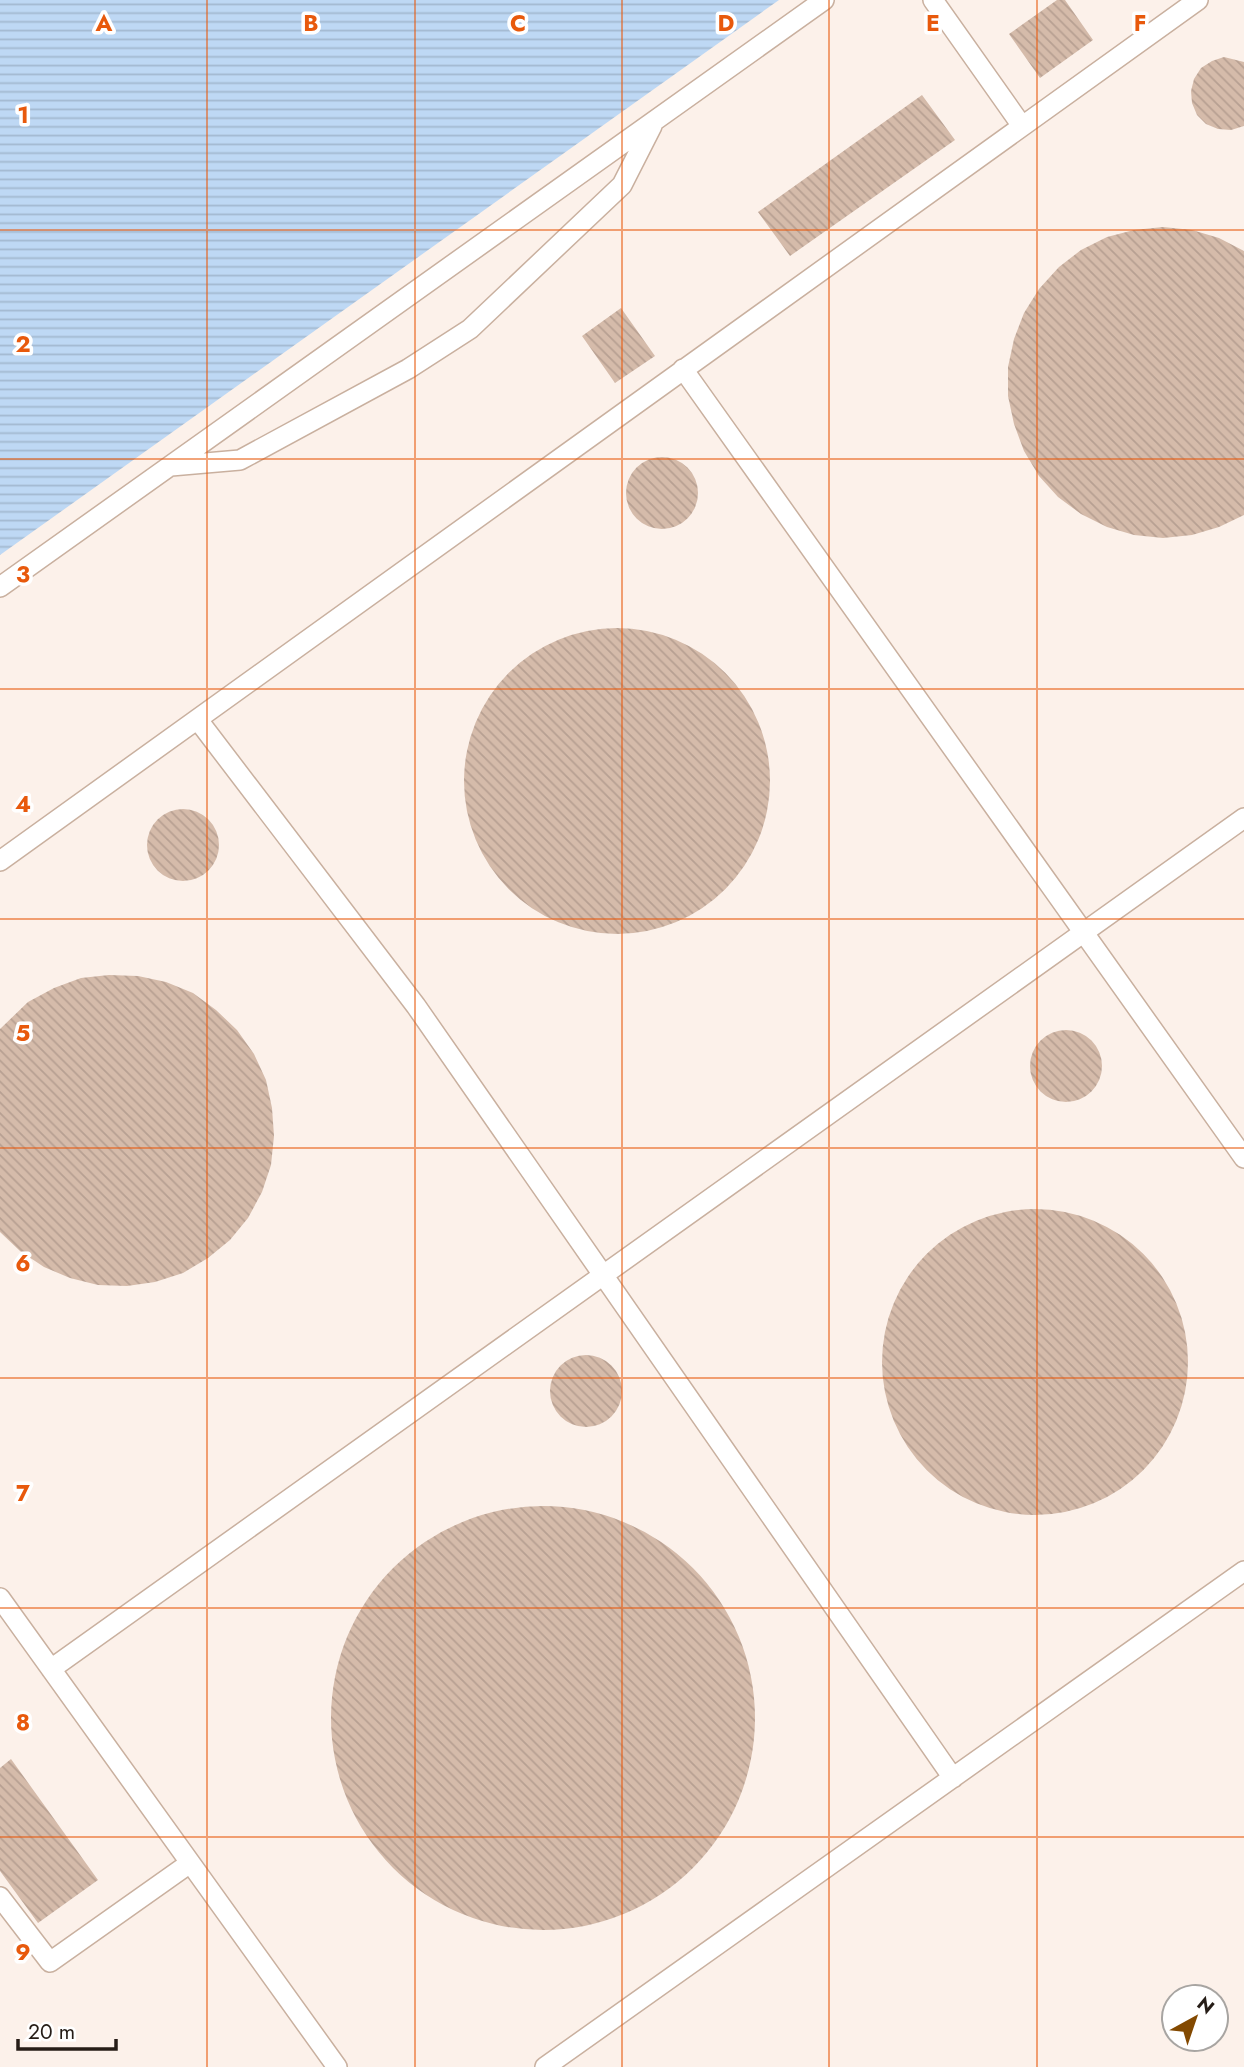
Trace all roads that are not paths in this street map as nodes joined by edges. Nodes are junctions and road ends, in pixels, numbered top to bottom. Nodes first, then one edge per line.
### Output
1 (824, 0) edge
2 (1198, 0) edge
3 (937, 1) edge
4 (654, 122) junction
5 (1022, 126) junction
6 (683, 369) junction
7 (171, 466) junction
8 (0, 587) edge
9 (198, 720) junction
10 (1244, 818) edge
11 (0, 861) edge
12 (1083, 933) junction
13 (1244, 1158) edge
14 (603, 1275) junction
15 (1244, 1571) edge
16 (0, 1598) edge
17 (51, 1669) junction
18 (953, 1778) junction
19 (190, 1863) junction
20 (0, 1897) edge
21 (337, 2067) edge
22 (545, 2067) edge

1 - 4 lane
2 - 5 lane
3 - 5 lane
4 - 7 lane
4 - 7 lane
5 - 6 lane
6 - 9 lane
6 - 12 lane
7 - 8 lane
9 - 11 lane
9 - 14 lane
10 - 12 lane
12 - 13 lane
12 - 14 lane
14 - 17 lane
14 - 18 lane
15 - 18 lane
16 - 17 lane
17 - 19 lane
18 - 22 lane
19 - 20 lane
19 - 21 lane

